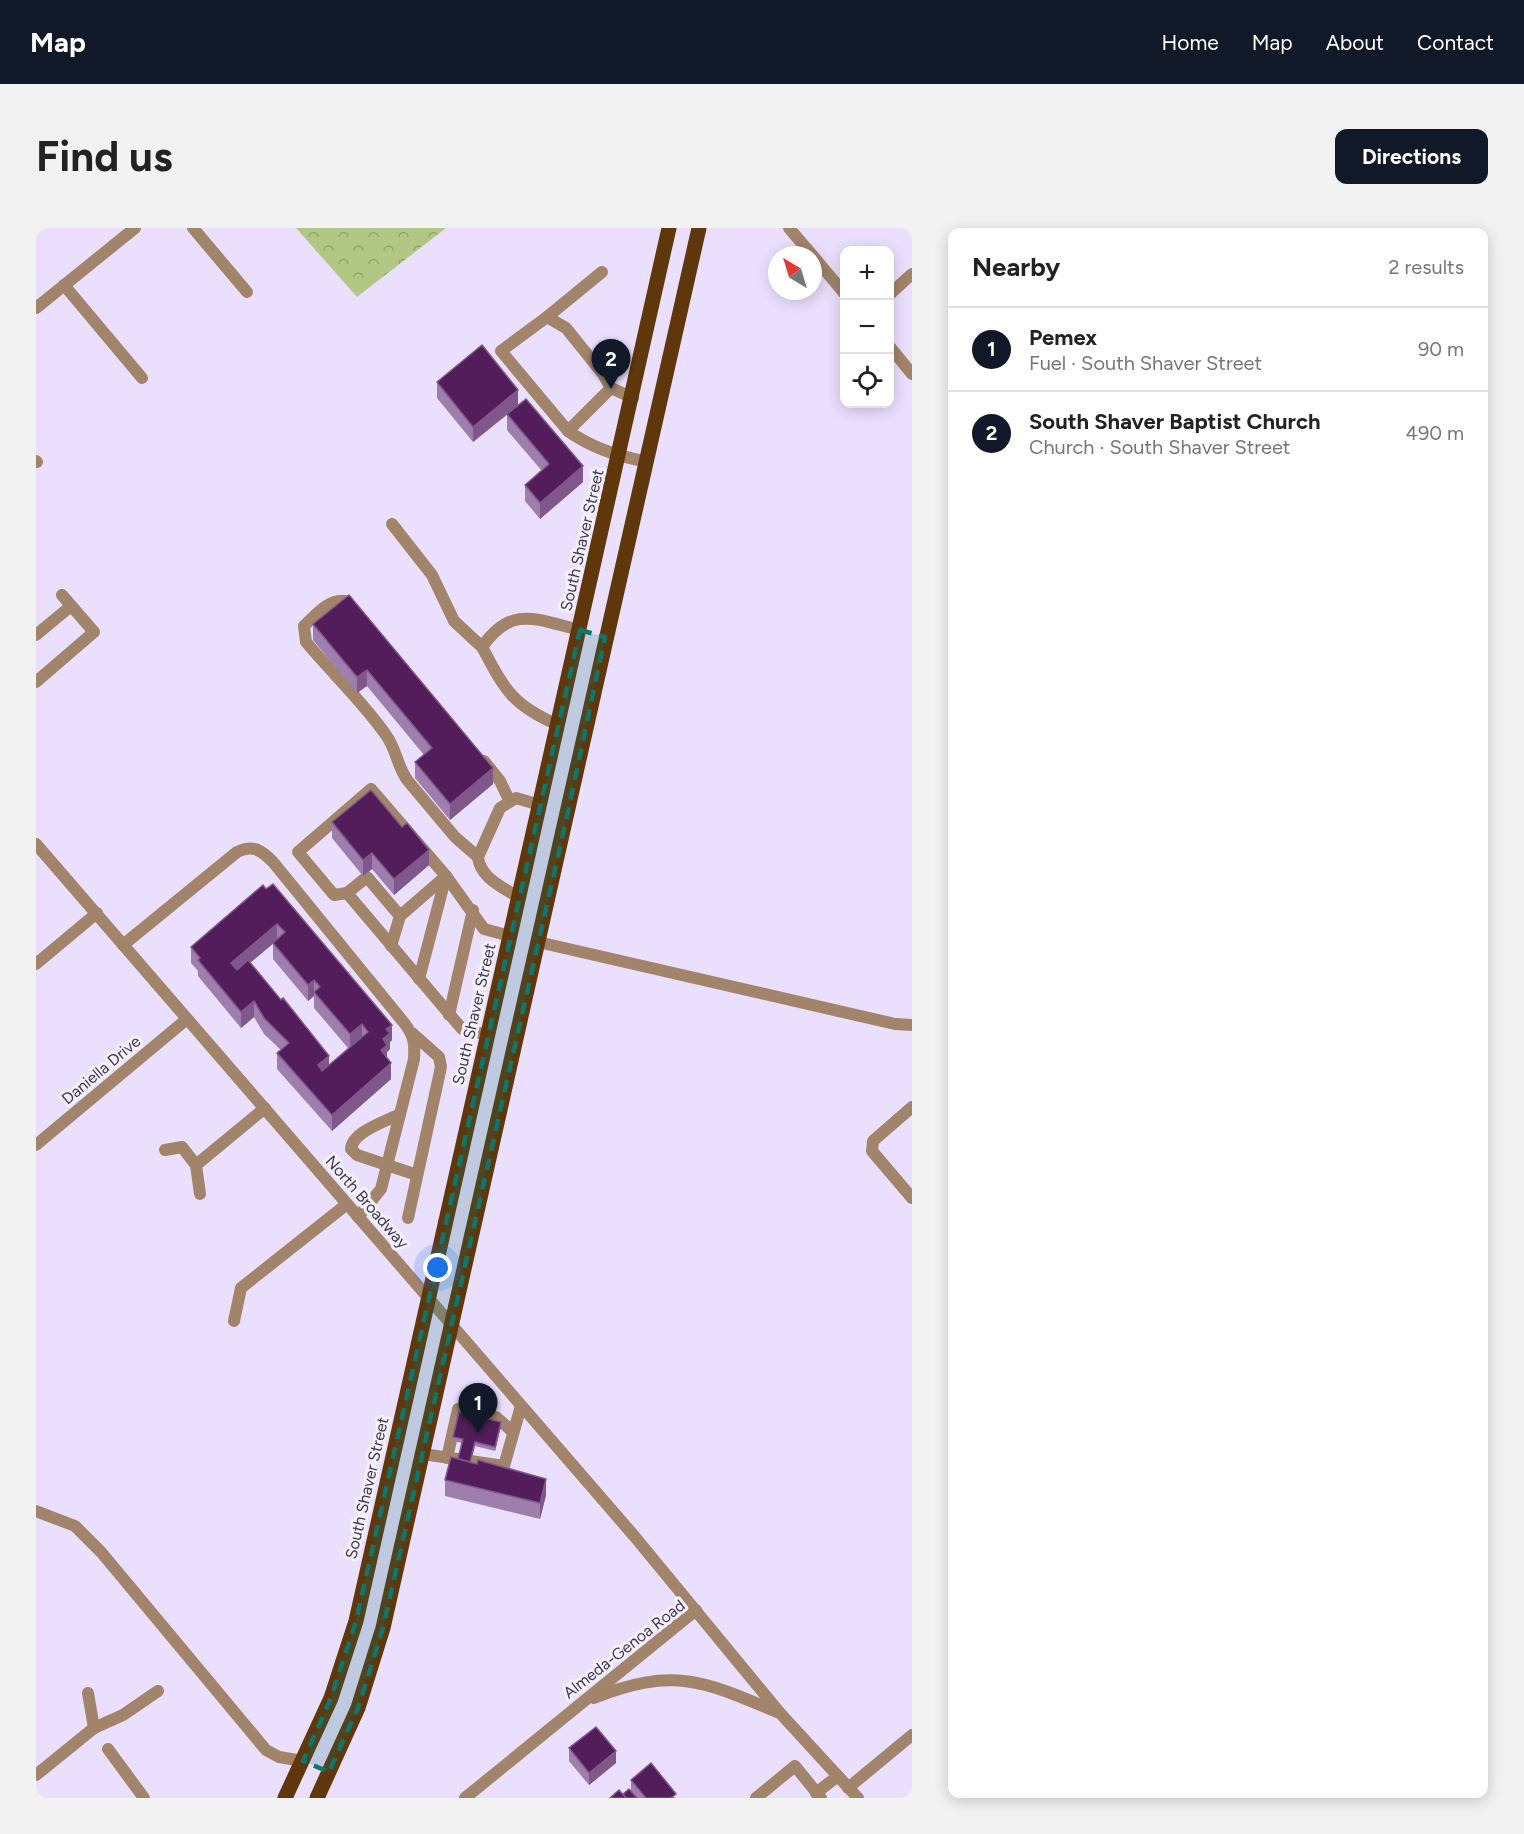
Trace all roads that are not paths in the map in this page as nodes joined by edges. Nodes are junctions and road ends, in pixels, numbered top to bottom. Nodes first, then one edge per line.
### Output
1 (135, 228) edge
2 (193, 228) edge
3 (669, 228) edge
4 (699, 228) edge
5 (789, 228) edge
6 (804, 246) edge
7 (822, 268) edge
8 (602, 272) dead end
9 (912, 274) edge
10 (64, 285) junction
11 (840, 288) edge
12 (894, 290) edge
13 (247, 292) dead end
14 (36, 308) edge
15 (547, 317) junction
16 (894, 352) edge
17 (912, 374) edge
18 (142, 378) dead end
19 (611, 388) junction
20 (633, 398) junction
21 (568, 432) junction
22 (620, 457) junction
23 (644, 461) junction
24 (392, 524) dead end
25 (62, 596) dead end
26 (71, 606) junction
27 (360, 618) edge
28 (580, 630) junction
29 (38, 631) edge
30 (605, 637) junction
31 (482, 647) junction
32 (36, 682) edge
33 (558, 725) junction
34 (473, 748) edge
35 (509, 800) junction
36 (540, 805) junction
37 (568, 812) junction
38 (36, 844) edge
39 (478, 857) junction
40 (446, 876) junction
41 (346, 893) junction
42 (519, 898) junction
43 (472, 910) junction
44 (97, 913) junction
45 (400, 915) junction
46 (510, 936) junction
47 (538, 942) junction
48 (123, 945) junction
49 (391, 946) junction
50 (36, 964) edge
51 (419, 979) junction
52 (449, 1015) junction
53 (187, 1019) junction
54 (912, 1025) edge
55 (412, 1034) junction
56 (488, 1035) junction
57 (912, 1107) edge
58 (265, 1108) junction
59 (400, 1114) junction
60 (36, 1145) edge
61 (165, 1150) dead end
62 (387, 1164) junction
63 (196, 1165) junction
64 (417, 1175) junction
65 (200, 1194) dead end
66 (912, 1198) edge
67 (347, 1204) junction
68 (358, 1217) junction
69 (408, 1218) dead end
70 (428, 1299) junction
71 (234, 1321) dead end
72 (451, 1325) junction
73 (521, 1406) junction
74 (513, 1432) junction
75 (423, 1454) junction
76 (447, 1458) junction
77 (36, 1511) edge
78 (374, 1544) junction
79 (401, 1551) junction
80 (696, 1610) junction
81 (158, 1691) dead end
82 (88, 1693) dead end
83 (581, 1703) junction
84 (780, 1713) junction
85 (94, 1728) junction
86 (912, 1735) edge
87 (108, 1749) dead end
88 (303, 1761) junction
89 (329, 1772) junction
90 (36, 1775) edge
91 (838, 1776) junction
92 (848, 1788) junction
93 (819, 1795) edge
94 (144, 1798) edge
95 (285, 1798) edge
96 (317, 1798) edge
97 (465, 1798) edge
98 (756, 1798) edge
99 (858, 1798) edge

1 - 10 street
2 - 13 street
3 - 20 main road, South Shaver Street
4 - 23 main road
5 - 6 street
7 - 11 street
8 - 15 street
9 - 12 street
10 - 14 street
10 - 18 street
15 - 19 street
15 - 21 street
16 - 17 street
19 - 20 street
19 - 21 street
20 - 22 main road, South Shaver Street
21 - 22 street
22 - 23 street
22 - 28 main road, South Shaver Street
23 - 30 main road
24 - 31 street
25 - 26 street
26 - 29 street
26 - 32 street
27 - 39 street
28 - 30 main road
28 - 31 street
28 - 33 main road, South Shaver Street
30 - 37 main road
31 - 33 street
33 - 36 main road, South Shaver Street
34 - 35 street
35 - 36 street
35 - 39 street
36 - 37 main road
36 - 42 main road, South Shaver Street
37 - 47 main road
38 - 44 street, North Broadway
39 - 42 street
40 - 41 street
40 - 43 street
40 - 45 street
40 - 51 street
41 - 45 street
41 - 49 street
42 - 46 main road, South Shaver Street
43 - 46 street
43 - 52 street
44 - 48 street, North Broadway
44 - 50 street
45 - 49 street
46 - 47 main road
46 - 56 main road, South Shaver Street
47 - 54 street
47 - 72 main road
48 - 53 street, North Broadway
48 - 55 street
49 - 51 street
51 - 52 street
52 - 56 street
53 - 58 street, North Broadway
53 - 60 street, Daniella Drive
55 - 59 street
55 - 64 street
56 - 70 main road, South Shaver Street
57 - 66 street
58 - 63 street
58 - 67 street, North Broadway
59 - 62 street
59 - 62 street
61 - 63 street
62 - 64 street
62 - 68 street
63 - 65 street
64 - 69 street
67 - 68 street, North Broadway
67 - 71 street
68 - 70 street, North Broadway
70 - 72 street, North Broadway
70 - 78 main road, South Shaver Street
72 - 73 street, North Broadway
72 - 75 main road
73 - 74 street
73 - 80 street, North Broadway
74 - 76 street
74 - 76 street
75 - 76 street
75 - 79 main road
77 - 88 street
78 - 79 main road
78 - 88 main road, South Shaver Street
79 - 89 main road
80 - 83 street, Almeda-Genoa Road
80 - 84 street, Almeda-Genoa Road
81 - 85 street
82 - 85 street
83 - 84 street
83 - 97 street, Almeda-Genoa Road
84 - 91 street, Almeda-Genoa Road
85 - 90 street
86 - 92 street
87 - 94 street
88 - 89 main road
88 - 95 main road, South Shaver Street
89 - 96 main road
91 - 92 street, Almeda-Genoa Road
91 - 93 street
92 - 99 street, Almeda-Genoa Road
93 - 98 street

